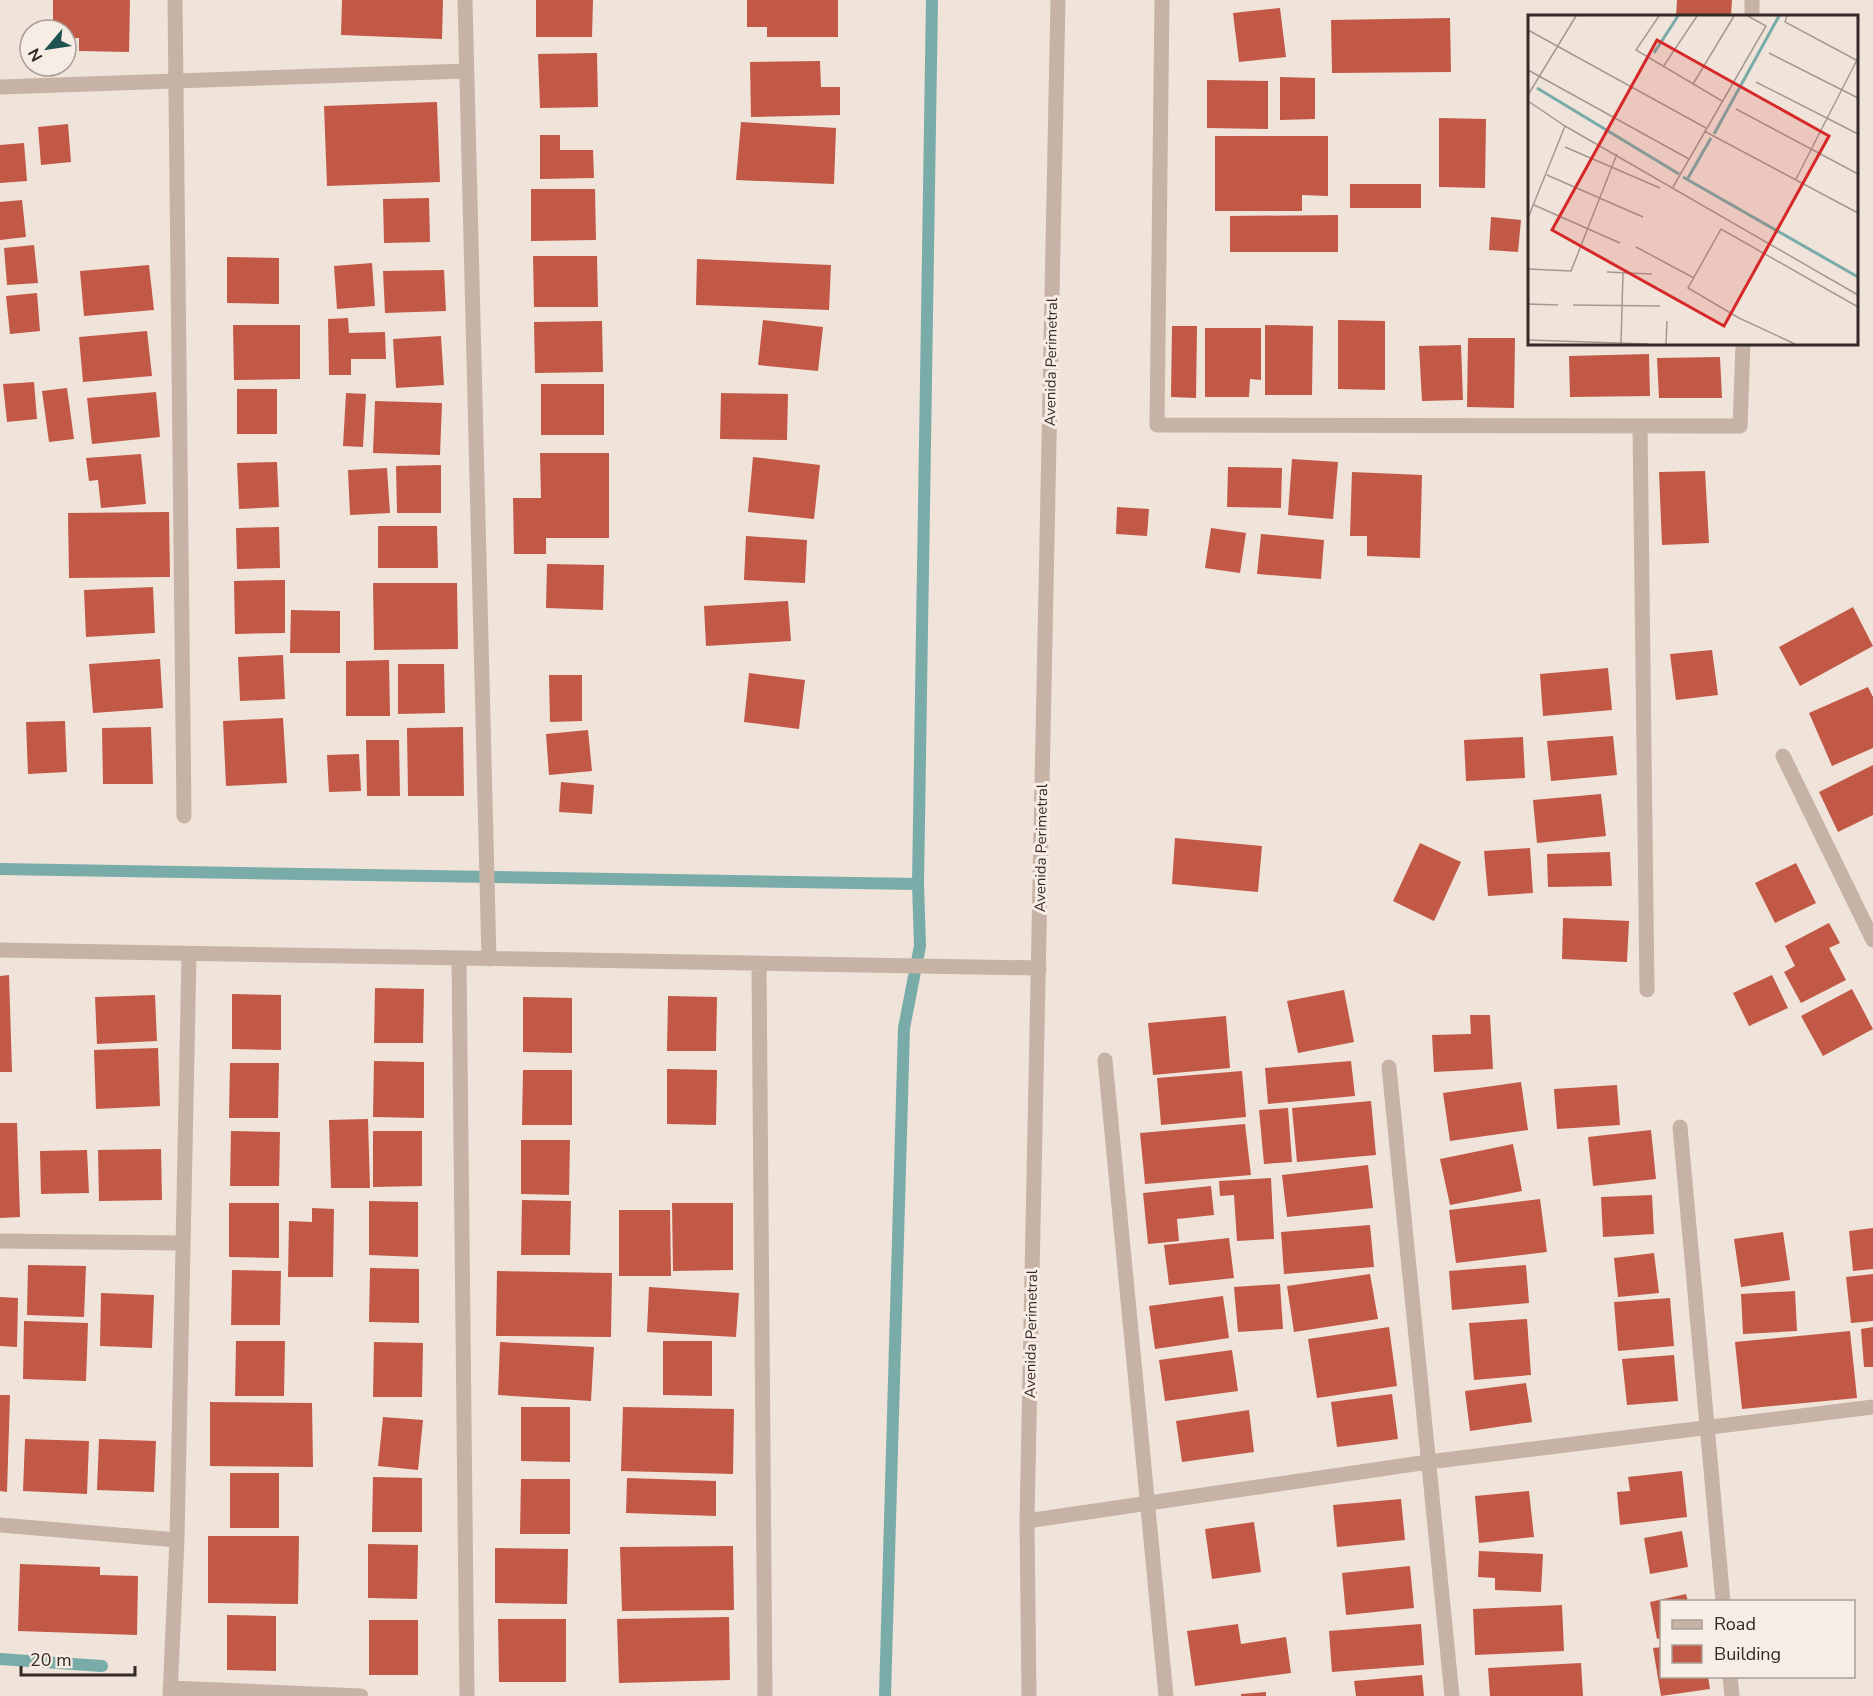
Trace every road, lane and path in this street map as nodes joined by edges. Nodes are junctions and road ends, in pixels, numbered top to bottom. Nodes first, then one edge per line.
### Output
1 (175, 0) edge
2 (465, 0) edge
3 (1058, 0) edge
4 (1162, 0) edge
5 (466, 70) junction
6 (177, 81) junction
7 (0, 87) edge
8 (1743, 345) edge
9 (1640, 426) junction
10 (1783, 756) dead end
11 (184, 816) dead end
12 (1873, 940) edge
13 (0, 950) edge
14 (189, 955) junction
15 (459, 959) junction
16 (489, 959) junction
17 (759, 964) junction
18 (1039, 968) junction
19 (1647, 990) dead end
20 (1105, 1060) dead end
21 (1389, 1067) dead end
22 (1680, 1127) dead end
23 (0, 1241) edge
24 (183, 1243) junction
25 (1873, 1407) edge
26 (1707, 1429) junction
27 (1428, 1462) junction
28 (1147, 1502) junction
29 (1027, 1521) junction
30 (0, 1525) edge
31 (177, 1540) junction
32 (1723, 1600) edge
33 (1730, 1678) edge
34 (170, 1692) edge
35 (361, 1696) edge
36 (467, 1696) edge
37 (765, 1696) edge
38 (1029, 1696) edge
39 (1166, 1696) edge
40 (1452, 1696) edge
41 (1732, 1696) edge

1 - 6 street
2 - 5 street
3 - 18 street, Avenida Perimetral
4 - 9 street
5 - 6 street
5 - 16 street
6 - 7 street
6 - 11 street
8 - 9 street
9 - 19 street
10 - 12 street
13 - 14 street
14 - 15 street
14 - 24 street
15 - 16 street
15 - 36 street
16 - 17 street
17 - 18 street
17 - 37 street
18 - 29 street, Avenida Perimetral
20 - 28 street
21 - 27 street
22 - 26 street
23 - 24 street
24 - 31 street
25 - 26 street
26 - 27 street
26 - 32 street
27 - 28 street
27 - 40 street
28 - 29 street
28 - 39 street
29 - 38 street, Avenida Perimetral
30 - 31 street
31 - 34 street
33 - 41 street
34 - 35 street

